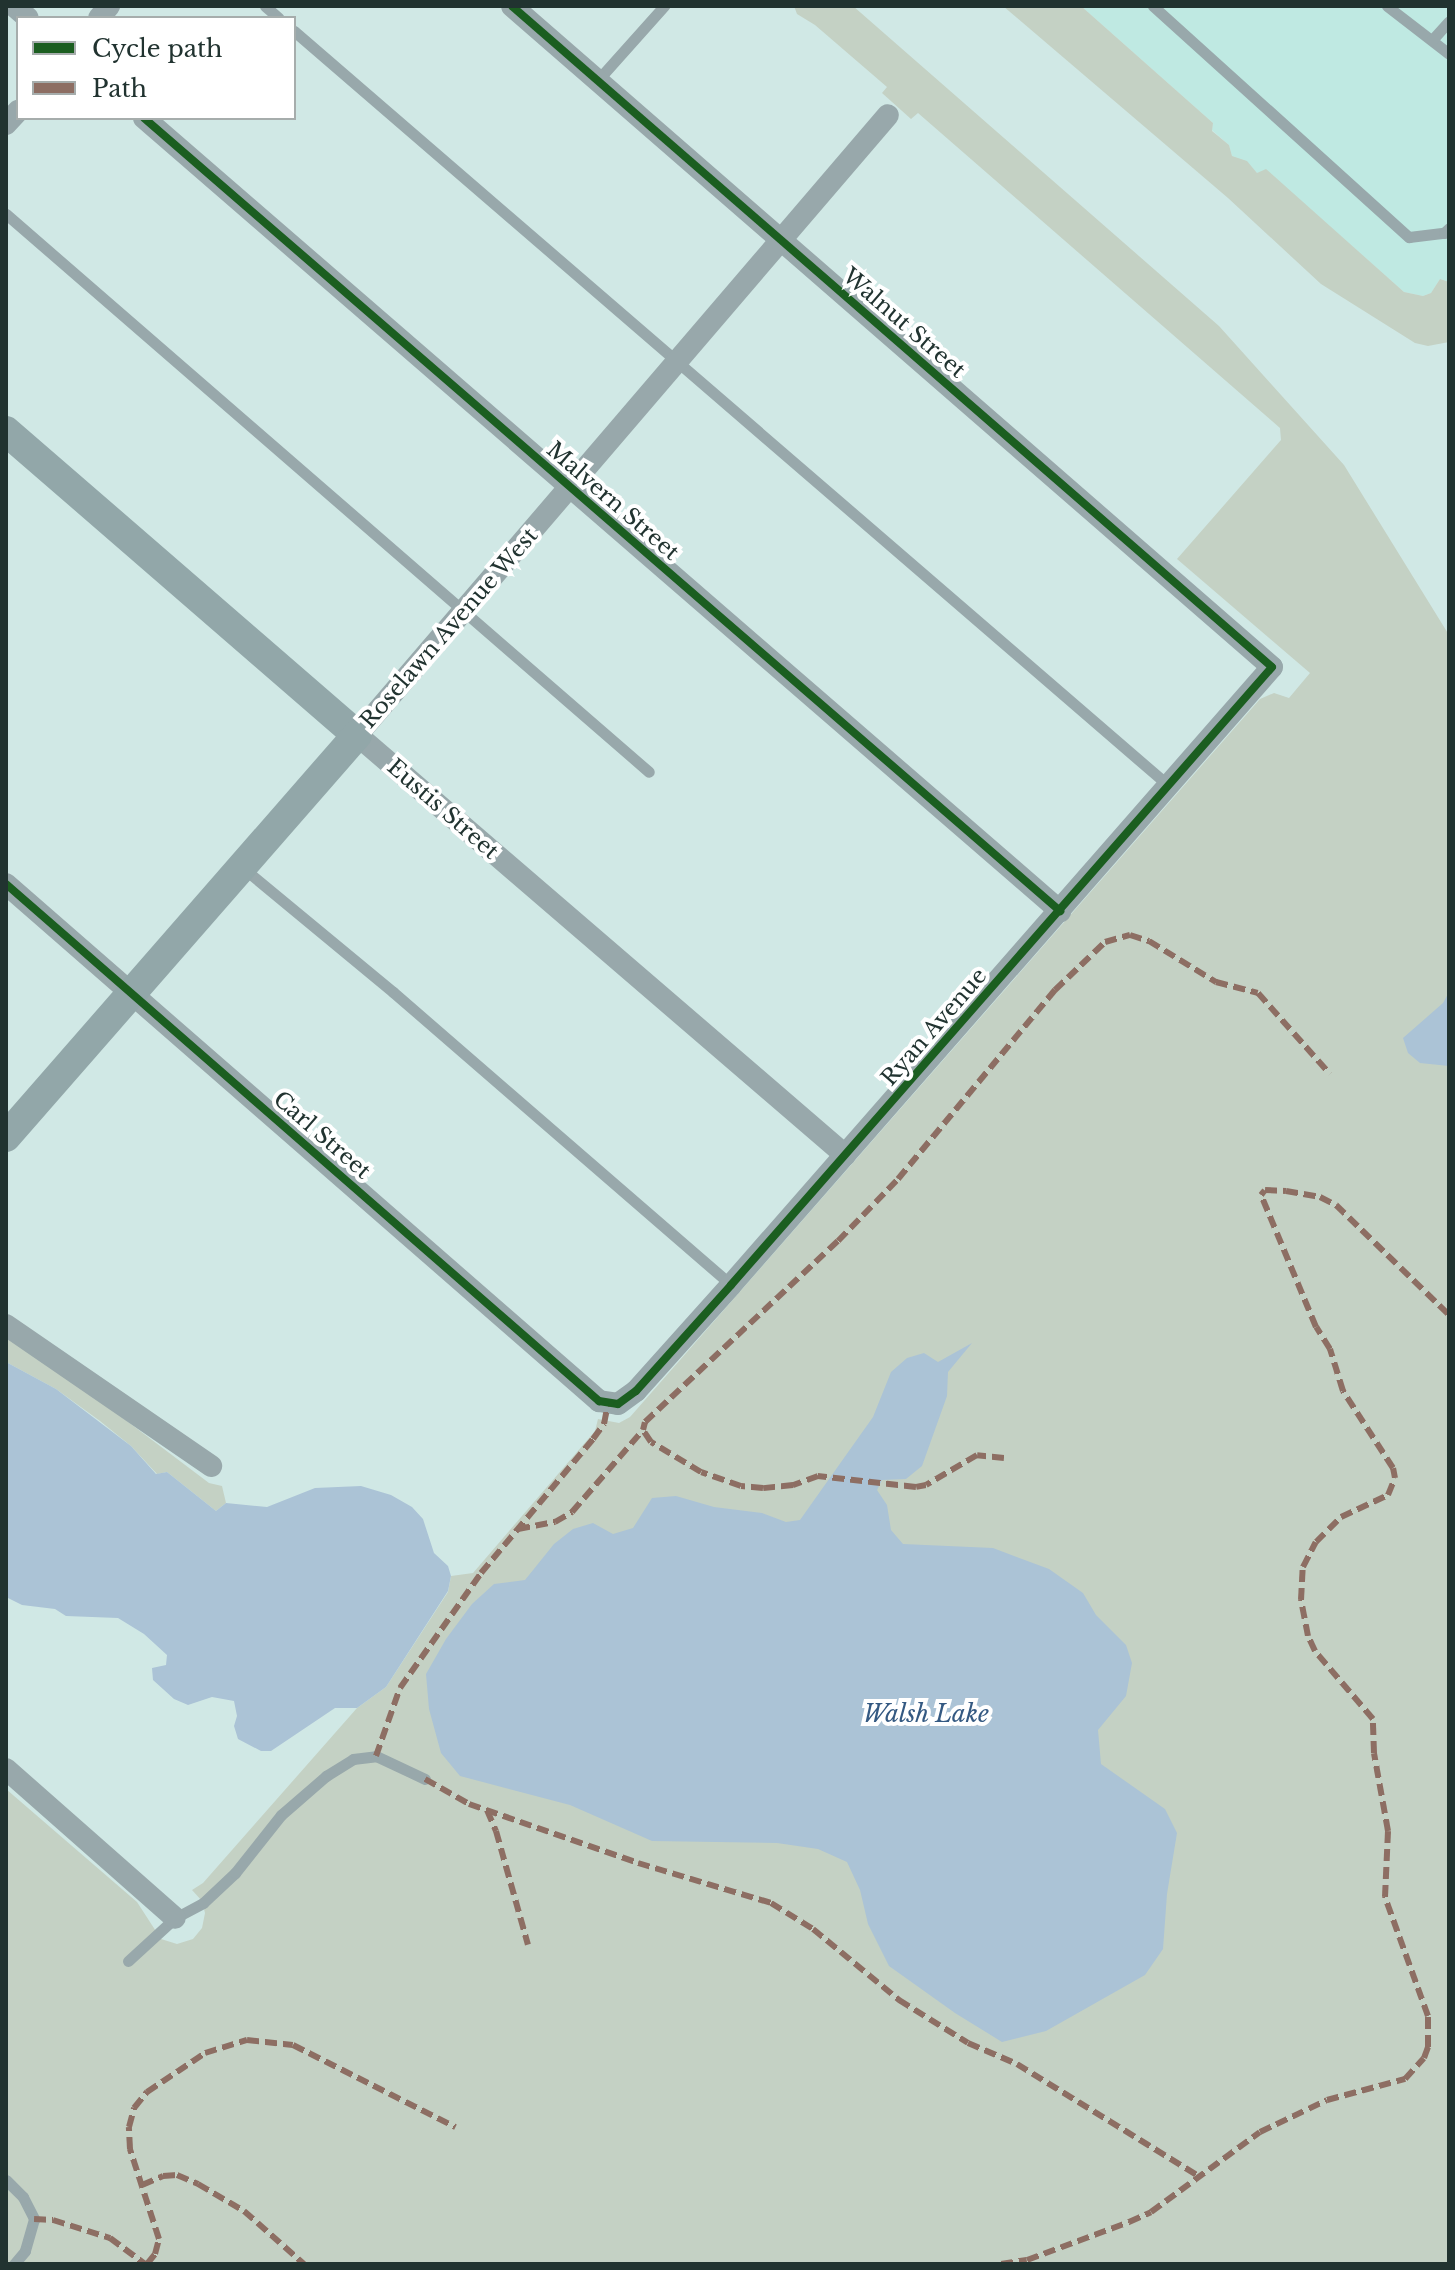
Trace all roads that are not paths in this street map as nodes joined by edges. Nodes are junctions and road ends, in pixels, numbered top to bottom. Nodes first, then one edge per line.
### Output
1 (512, 6) edge
2 (664, 6) edge
3 (1153, 6) edge
4 (1387, 6) edge
5 (1449, 21) edge
6 (296, 33) edge
7 (1432, 40) junction
8 (1449, 54) edge
9 (597, 81) junction
10 (888, 115) dead end
11 (146, 120) edge
12 (6, 214) edge
13 (1449, 228) edge
14 (782, 241) junction
15 (679, 361) junction
16 (6, 431) edge
17 (570, 488) junction
18 (464, 610) junction
19 (1272, 667) joint
20 (357, 735) junction
21 (649, 772) dead end
22 (1169, 786) junction
23 (242, 867) junction
24 (6, 884) edge
25 (1060, 911) junction
26 (132, 992) junction
27 (6, 1137) edge
28 (845, 1155) junction
29 (731, 1285) junction
30 (6, 1325) edge
31 (618, 1404) joint
32 (211, 1466) dead end
33 (6, 1769) edge
34 (425, 1779) dead end
35 (175, 1918) junction
36 (128, 1961) dead end
37 (6, 2180) edge
38 (14, 2264) edge

1 - 9 street, Walnut Street
2 - 9 lane
3 - 13 lane
4 - 7 lane
5 - 7 lane
6 - 15 lane
7 - 8 lane
9 - 14 street, Walnut Street
10 - 14 street, Roselawn Avenue West
11 - 17 street, Malvern Street
12 - 18 lane
14 - 15 street, Roselawn Avenue West
14 - 19 street, Walnut Street
15 - 17 street, Roselawn Avenue West
15 - 22 lane
16 - 20 street, Eustis Street
17 - 18 street, Roselawn Avenue West
17 - 25 street, Malvern Street
18 - 20 street, Roselawn Avenue West
18 - 21 lane
19 - 22 street, Ryan Avenue
20 - 23 street, Roselawn Avenue West
20 - 28 street, Eustis Street
22 - 25 street, Ryan Avenue
23 - 26 street, Roselawn Avenue West
23 - 29 lane
24 - 26 street, Carl Street
25 - 28 street, Ryan Avenue
26 - 27 street, Roselawn Avenue West
26 - 31 street, Carl Street
28 - 29 street, Ryan Avenue
29 - 31 street, Ryan Avenue
30 - 32 street
33 - 35 street
34 - 35 lane
35 - 36 lane
37 - 38 lane

